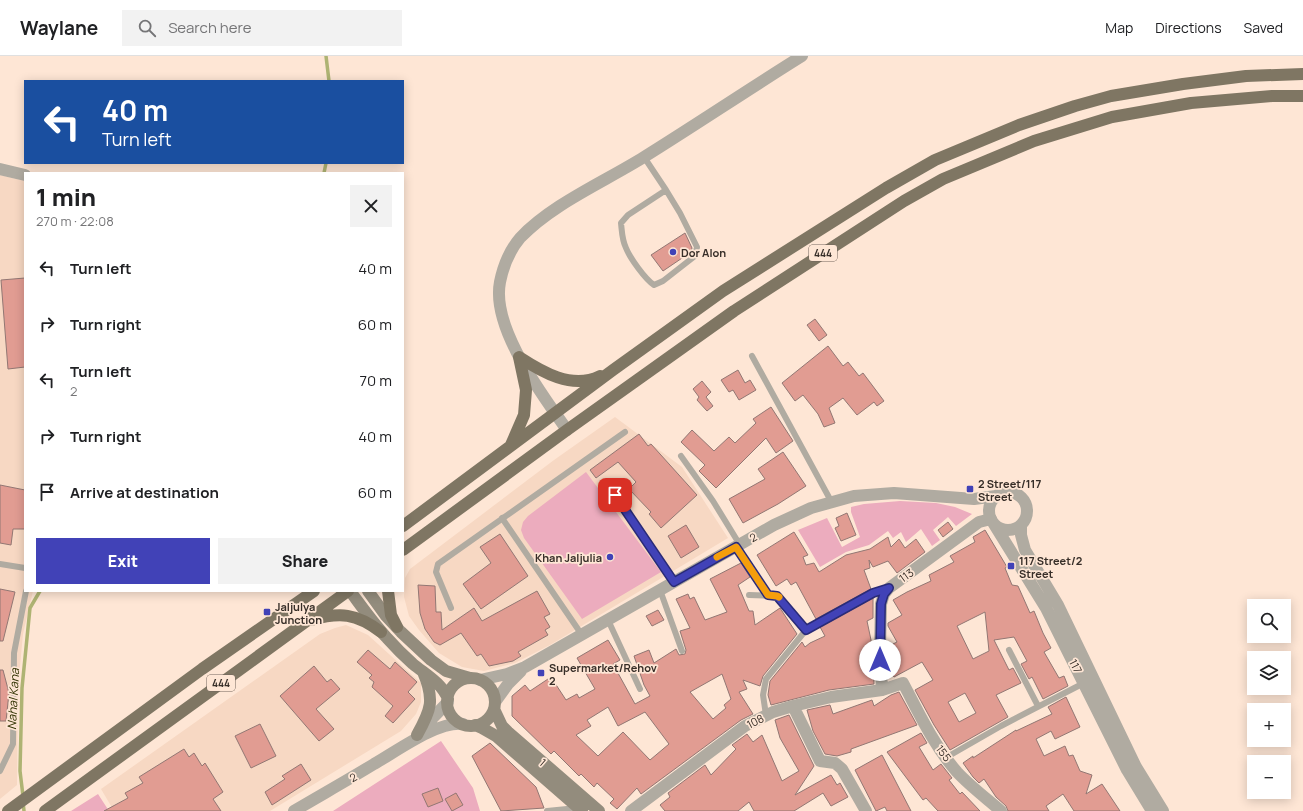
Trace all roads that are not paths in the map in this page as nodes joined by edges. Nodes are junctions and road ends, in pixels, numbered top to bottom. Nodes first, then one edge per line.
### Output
1 (802, 56) edge
2 (1303, 74) edge
3 (1303, 96) edge
4 (644, 157) junction
5 (0, 169) edge
6 (24, 175) edge
7 (666, 190) junction
8 (752, 356) dead end
9 (519, 357) junction
10 (613, 370) junction
11 (555, 413) junction
12 (567, 430) junction
13 (625, 432) dead end
14 (511, 445) junction
15 (681, 456) dead end
16 (606, 483) dead end
17 (996, 496) junction
18 (958, 498) junction
19 (831, 502) junction
20 (502, 518) junction
21 (991, 518) junction
22 (404, 525) edge
23 (1021, 525) junction
24 (738, 546) junction
25 (404, 550) edge
26 (0, 564) edge
27 (24, 568) edge
28 (674, 582) junction
29 (889, 588) junction
30 (660, 590) junction
31 (26, 592) edge
32 (313, 592) edge
33 (348, 592) edge
34 (350, 592) edge
35 (369, 592) edge
36 (388, 592) edge
37 (749, 595) dead end
38 (768, 595) junction
39 (451, 608) dead end
40 (608, 620) junction
41 (304, 622) junction
42 (396, 627) junction
43 (806, 630) junction
44 (382, 632) junction
45 (582, 635) junction
46 (1009, 650) dead end
47 (682, 651) dead end
48 (525, 667) junction
49 (422, 671) junction
50 (475, 679) junction
51 (903, 683) joint
52 (1084, 683) junction
53 (640, 688) dead end
54 (882, 690) junction
55 (448, 701) junction
56 (494, 706) junction
57 (793, 706) junction
58 (1038, 706) junction
59 (766, 715) junction
60 (469, 725) junction
61 (413, 738) junction
62 (947, 758) junction
63 (0, 771) edge
64 (580, 809) edge
65 (997, 810) edge
66 (8, 811) edge
67 (46, 811) edge
68 (294, 811) edge
69 (547, 811) edge
70 (599, 811) edge
71 (631, 811) edge
72 (866, 811) edge
73 (1152, 811) edge
74 (1163, 811) edge

1 - 4 street
2 - 10 main road, 444
3 - 12 main road, 444
4 - 7 lane
4 - 9 street
5 - 6 street
7 - 7 lane
8 - 19 lane
9 - 10 main road
9 - 11 street
9 - 14 main road
10 - 11 main road, 444
11 - 12 street
11 - 14 main road, 444
12 - 25 main road, 444
13 - 20 lane
14 - 22 main road, 444
15 - 24 lane
16 - 28 lane
17 - 18 street, 2
17 - 21 street
17 - 23 street
18 - 19 street, 2
18 - 21 street, 2
19 - 24 street, 2
20 - 39 lane
20 - 45 lane
21 - 23 street
21 - 29 street, 113
21 - 52 street, 117
23 - 74 street, 117
24 - 28 street, 2
24 - 38 lane
26 - 27 lane
28 - 30 street, 2
29 - 43 lane
29 - 54 street, 113
30 - 40 street, 2
30 - 47 lane
31 - 63 lane
32 - 66 main road, 444
33 - 41 main road, 444
34 - 44 main road
35 - 42 main road
36 - 42 main road
37 - 38 lane
38 - 43 lane
40 - 45 street, 2
40 - 53 lane
41 - 44 main road
41 - 67 main road, 444
42 - 50 main road
43 - 59 lane
44 - 49 main road
45 - 48 street, 2
46 - 58 lane
48 - 50 street, 2
48 - 56 street, 2
49 - 55 main road
49 - 61 main road
50 - 55 main road
50 - 56 main road
51 - 54 street, 108
51 - 62 street, 155
52 - 58 lane
52 - 73 street, 117
54 - 57 street, 108
55 - 60 main road
55 - 61 street, 2
56 - 60 main road
56 - 70 main road, 1
57 - 59 street, 108
57 - 72 street
58 - 62 lane
59 - 71 street, 108
60 - 61 street, 2
60 - 64 main road, 1
61 - 68 street, 2
62 - 65 street, 155
64 - 69 lane

